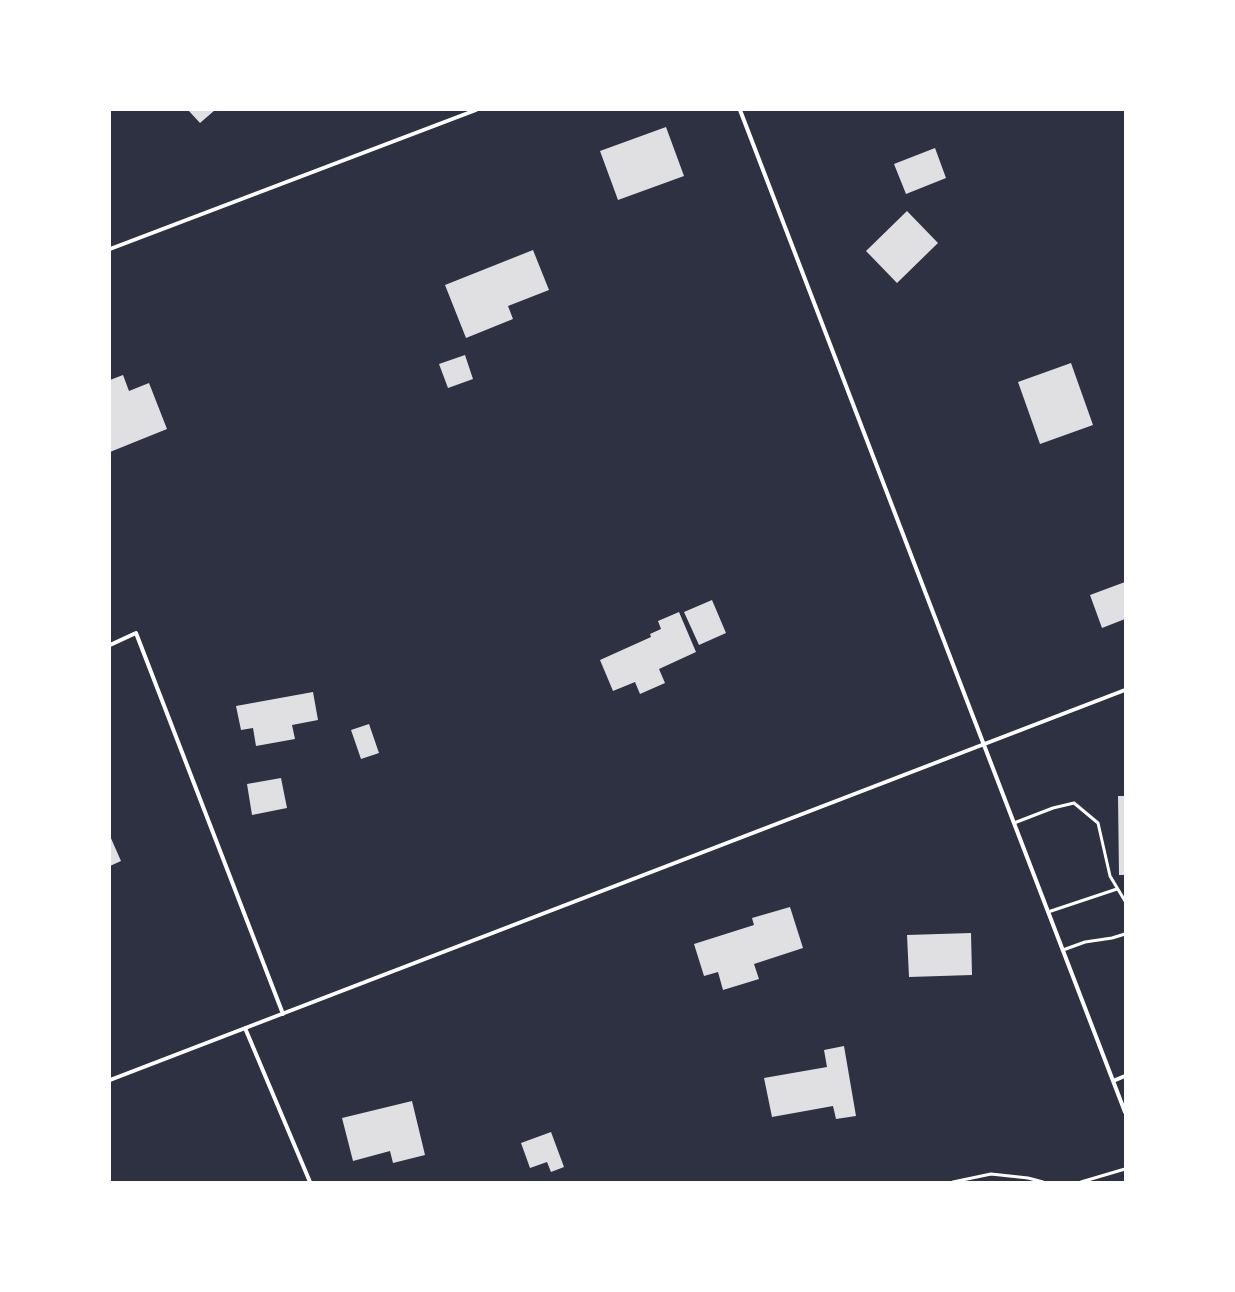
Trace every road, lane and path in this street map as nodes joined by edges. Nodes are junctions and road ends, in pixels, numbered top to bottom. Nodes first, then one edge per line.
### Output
1 (476, 110) edge
2 (740, 110) edge
3 (110, 249) edge
4 (110, 645) edge
5 (1125, 690) edge
6 (984, 745) junction
7 (1014, 823) junction
8 (1117, 889) junction
9 (1125, 901) edge
10 (1048, 912) junction
11 (1125, 934) edge
12 (1063, 950) junction
13 (283, 1014) junction
14 (245, 1028) junction
15 (1125, 1076) edge
16 (110, 1080) edge
17 (1113, 1081) junction
18 (1125, 1112) edge
19 (1125, 1169) edge
20 (310, 1182) edge
21 (952, 1182) edge
22 (1043, 1182) edge
23 (1081, 1182) edge

1 - 3 street
2 - 6 street
4 - 13 street
5 - 6 street
6 - 7 street
6 - 13 street
7 - 8 lane
7 - 10 street
8 - 9 lane
8 - 10 lane
10 - 12 street
11 - 12 lane
12 - 17 street
13 - 14 street
14 - 16 street
14 - 20 street
15 - 17 street
17 - 18 street
19 - 23 lane
21 - 22 lane

